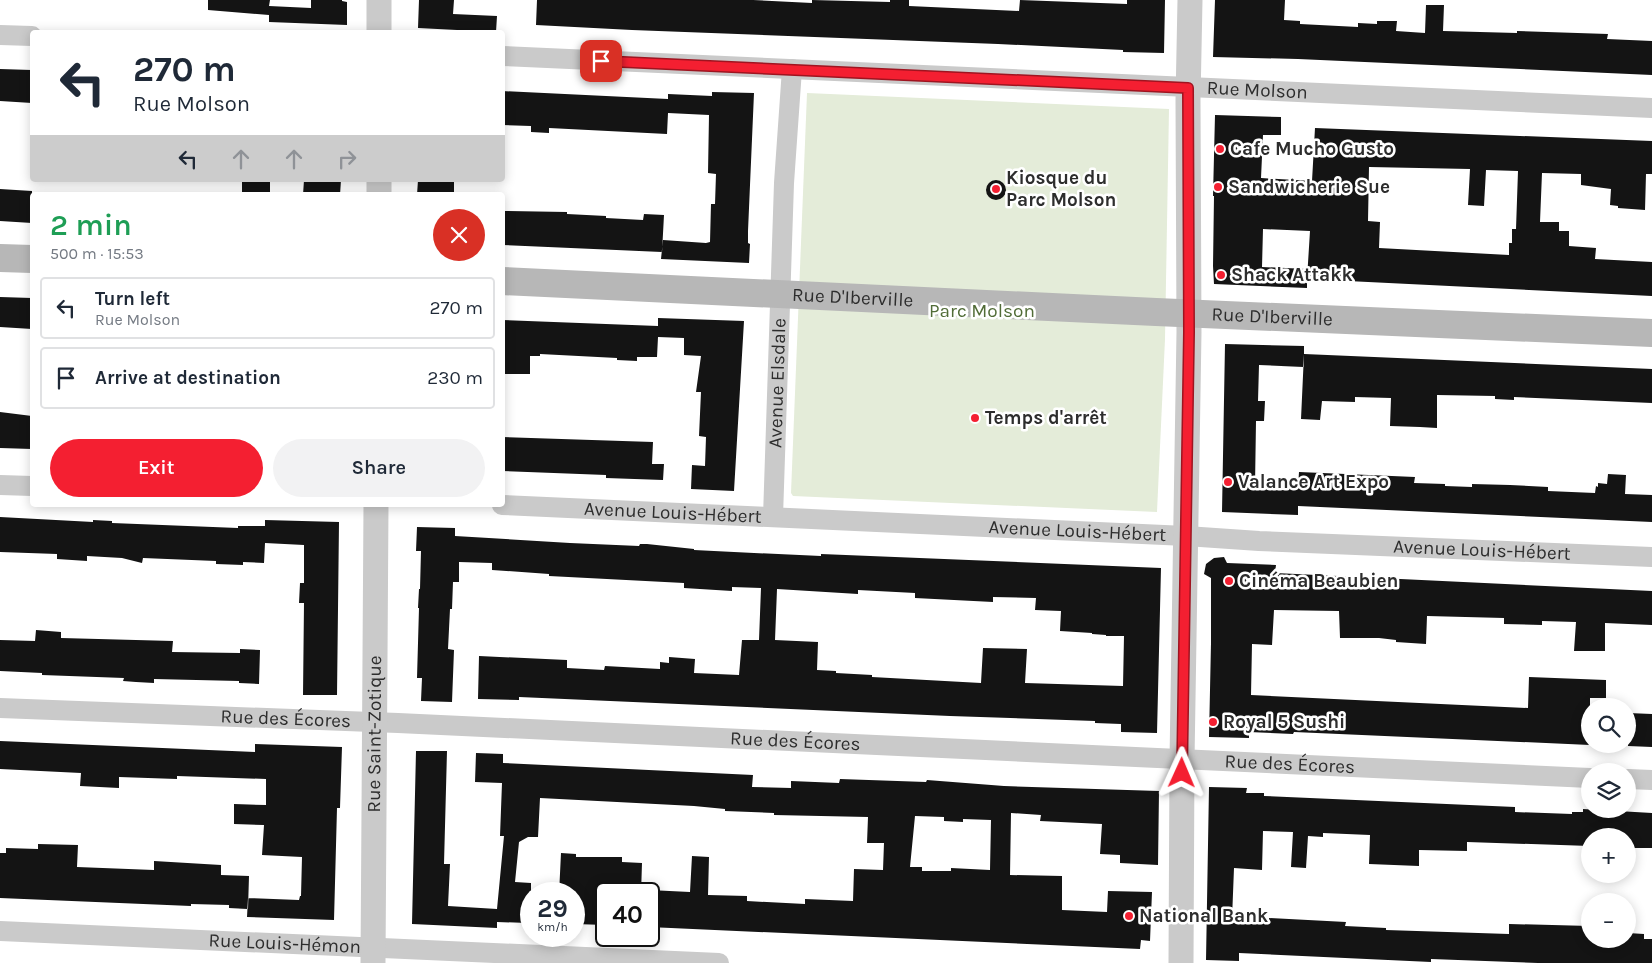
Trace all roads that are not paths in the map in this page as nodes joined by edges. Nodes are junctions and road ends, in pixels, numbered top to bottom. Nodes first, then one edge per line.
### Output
1 (379, 0) edge
2 (1190, 0) edge
3 (379, 30) edge
4 (0, 35) edge
5 (30, 36) edge
6 (505, 56) edge
7 (792, 69) junction
8 (1188, 88) junction
9 (1652, 108) edge
10 (0, 258) edge
11 (30, 259) edge
12 (505, 281) edge
13 (780, 295) junction
14 (1189, 312) junction
15 (1652, 332) edge
16 (0, 485) edge
17 (30, 486) edge
18 (505, 505) edge
19 (376, 507) edge
20 (773, 517) junction
21 (1186, 536) junction
22 (1652, 557) edge
23 (0, 708) edge
24 (375, 722) junction
25 (1182, 760) junction
26 (1581, 778) edge
27 (1636, 779) edge
28 (1652, 780) edge
29 (0, 931) edge
30 (373, 955) edge
31 (719, 963) edge
32 (1181, 963) edge

1 - 3 street
2 - 8 street
4 - 5 street
6 - 7 street, Rue Molson
7 - 8 street, Rue Molson
7 - 13 street, Avenue Elsdale
8 - 9 street, Rue Molson
8 - 14 street
10 - 11 main road
12 - 13 main road, Rue D'Iberville
13 - 14 main road, Rue D'Iberville
13 - 20 street, Avenue Elsdale
14 - 15 main road, Rue D'Iberville
14 - 21 street
16 - 17 street
18 - 20 street, Avenue Louis-Hébert
19 - 24 street, Rue Saint-Zotique
20 - 21 street, Avenue Louis-Hébert
21 - 22 street, Avenue Louis-Hébert
21 - 25 street
23 - 24 street, Rue des Écores
24 - 25 street, Rue des Écores
24 - 30 street, Rue Saint-Zotique
25 - 26 street, Rue des Écores
25 - 32 street
27 - 28 street
29 - 30 street, Rue Louis-Hémon
30 - 31 street, Rue Louis-Hémon

